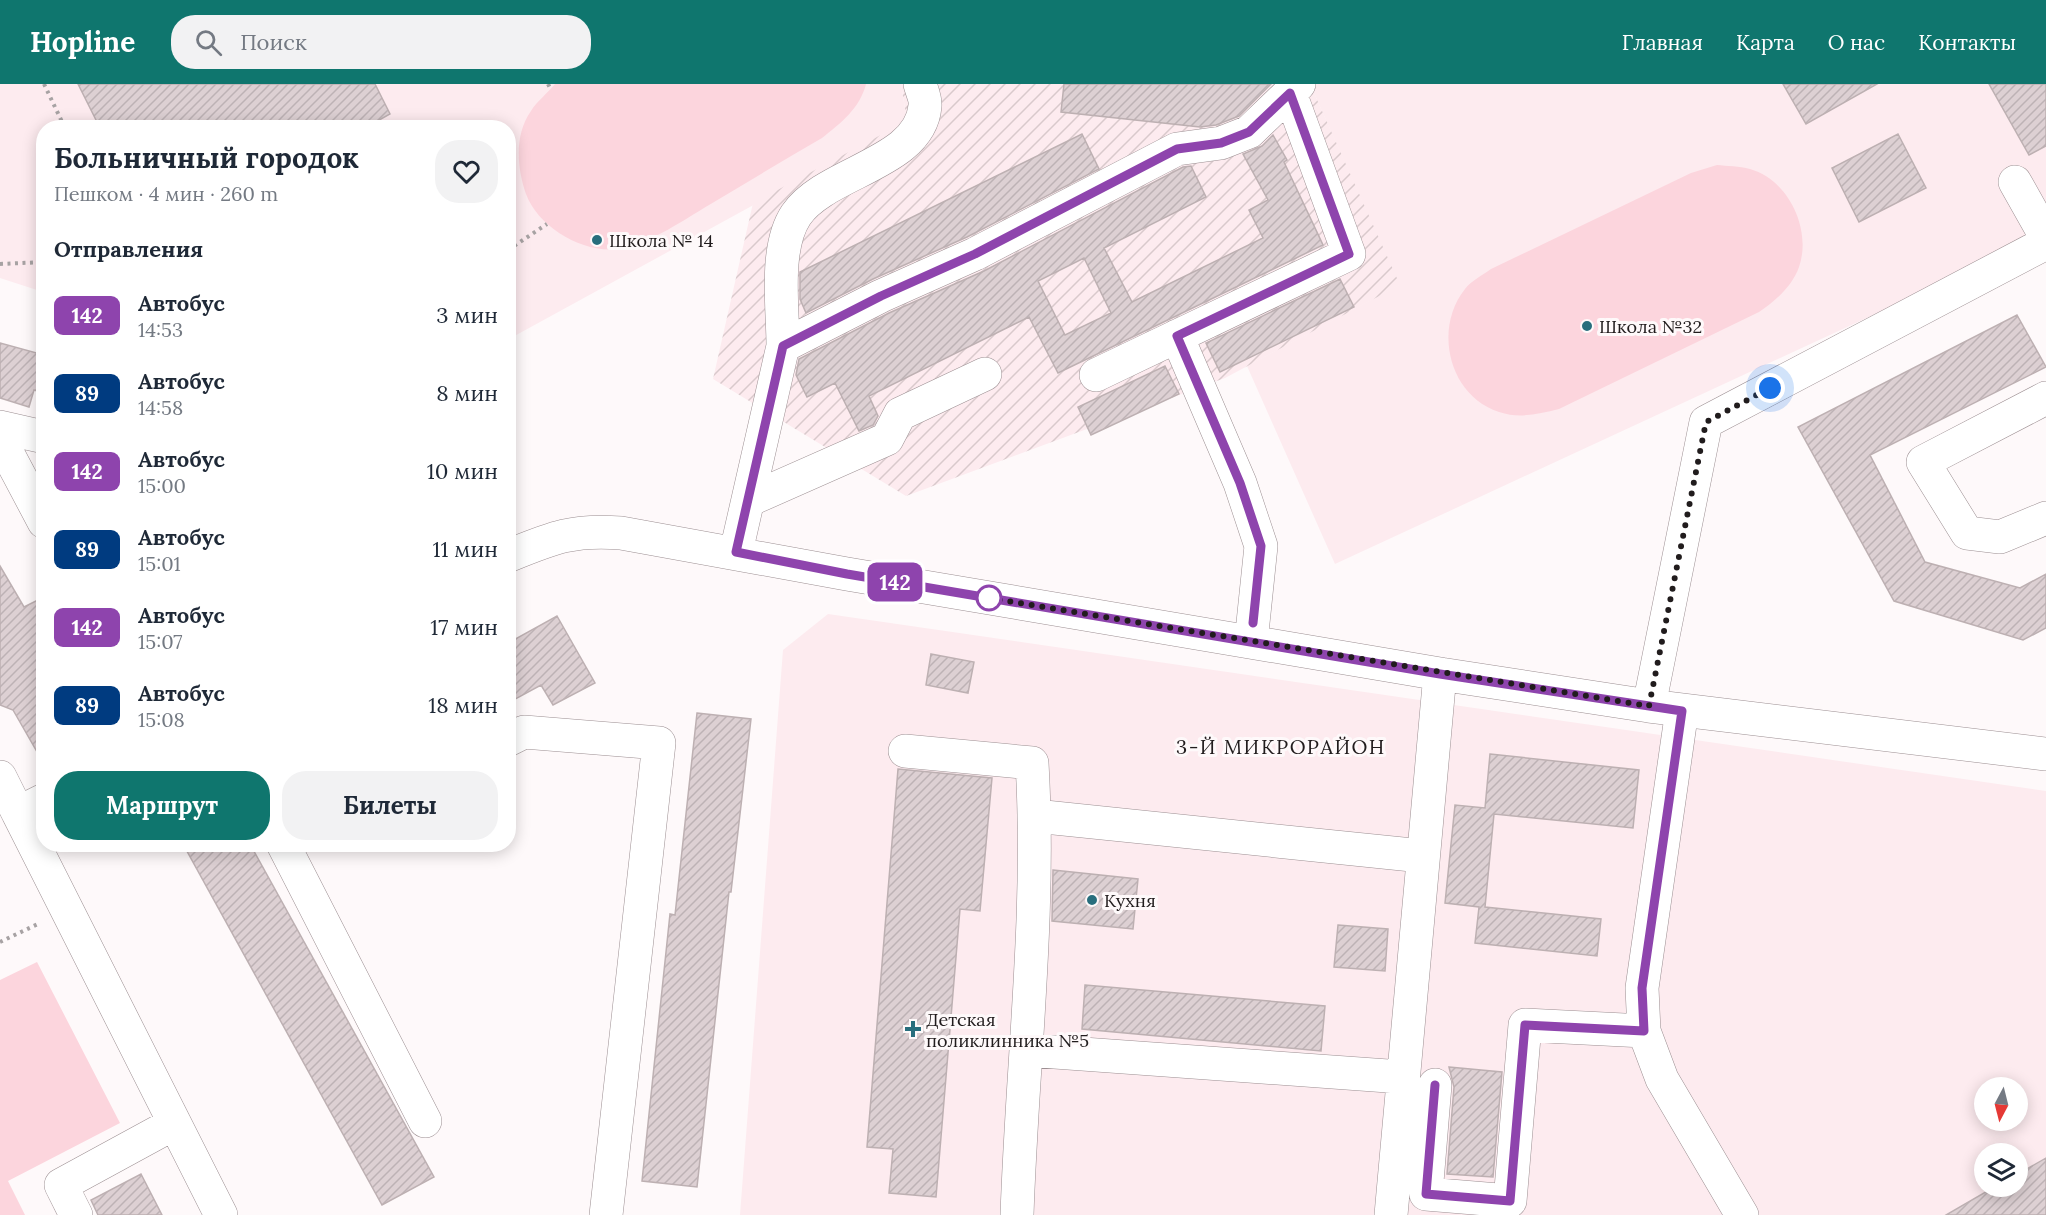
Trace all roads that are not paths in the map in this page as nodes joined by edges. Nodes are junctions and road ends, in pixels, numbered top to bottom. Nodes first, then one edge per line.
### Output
1 (920, 84) edge
2 (1295, 89) edge
3 (2015, 182) dead end
4 (2046, 237) edge
5 (2046, 243) edge
6 (1177, 336) junction
7 (783, 346) junction
8 (985, 374) dead end
9 (1096, 375) dead end
10 (2046, 398) edge
11 (0, 428) edge
12 (36, 435) edge
13 (0, 439) edge
14 (748, 500) junction
15 (36, 507) edge
16 (2046, 518) edge
17 (736, 552) junction
18 (516, 553) edge
19 (1251, 642) junction
20 (1440, 674) junction
21 (1649, 706) junction
22 (1682, 711) junction
23 (516, 736) edge
24 (905, 751) dead end
25 (2046, 754) edge
26 (0, 777) edge
27 (31, 806) edge
28 (1035, 816) junction
29 (52, 852) edge
30 (291, 852) edge
31 (1422, 856) junction
32 (1644, 1031) junction
33 (1027, 1050) junction
34 (1402, 1077) junction
35 (1435, 1085) dead end
36 (425, 1121) dead end
37 (173, 1124) junction
38 (76, 1215) edge
39 (220, 1215) edge
40 (606, 1215) edge
41 (1017, 1215) edge
42 (1391, 1215) edge
43 (1742, 1215) edge

1 - 7 street
2 - 6 street
2 - 7 street
3 - 4 street
5 - 21 street
6 - 9 street
6 - 19 street
7 - 14 street
8 - 14 street
10 - 16 street
11 - 12 street
13 - 15 street
14 - 17 street
17 - 18 street
17 - 19 street
19 - 20 street
20 - 21 street
20 - 31 street
21 - 22 street
22 - 25 street
22 - 32 street
23 - 40 street
24 - 28 street
26 - 27 street
28 - 31 street
28 - 33 street
29 - 37 street
30 - 36 street
31 - 34 street
32 - 35 street
32 - 43 street
33 - 34 street
33 - 41 street
34 - 42 street
37 - 38 street
37 - 39 street

